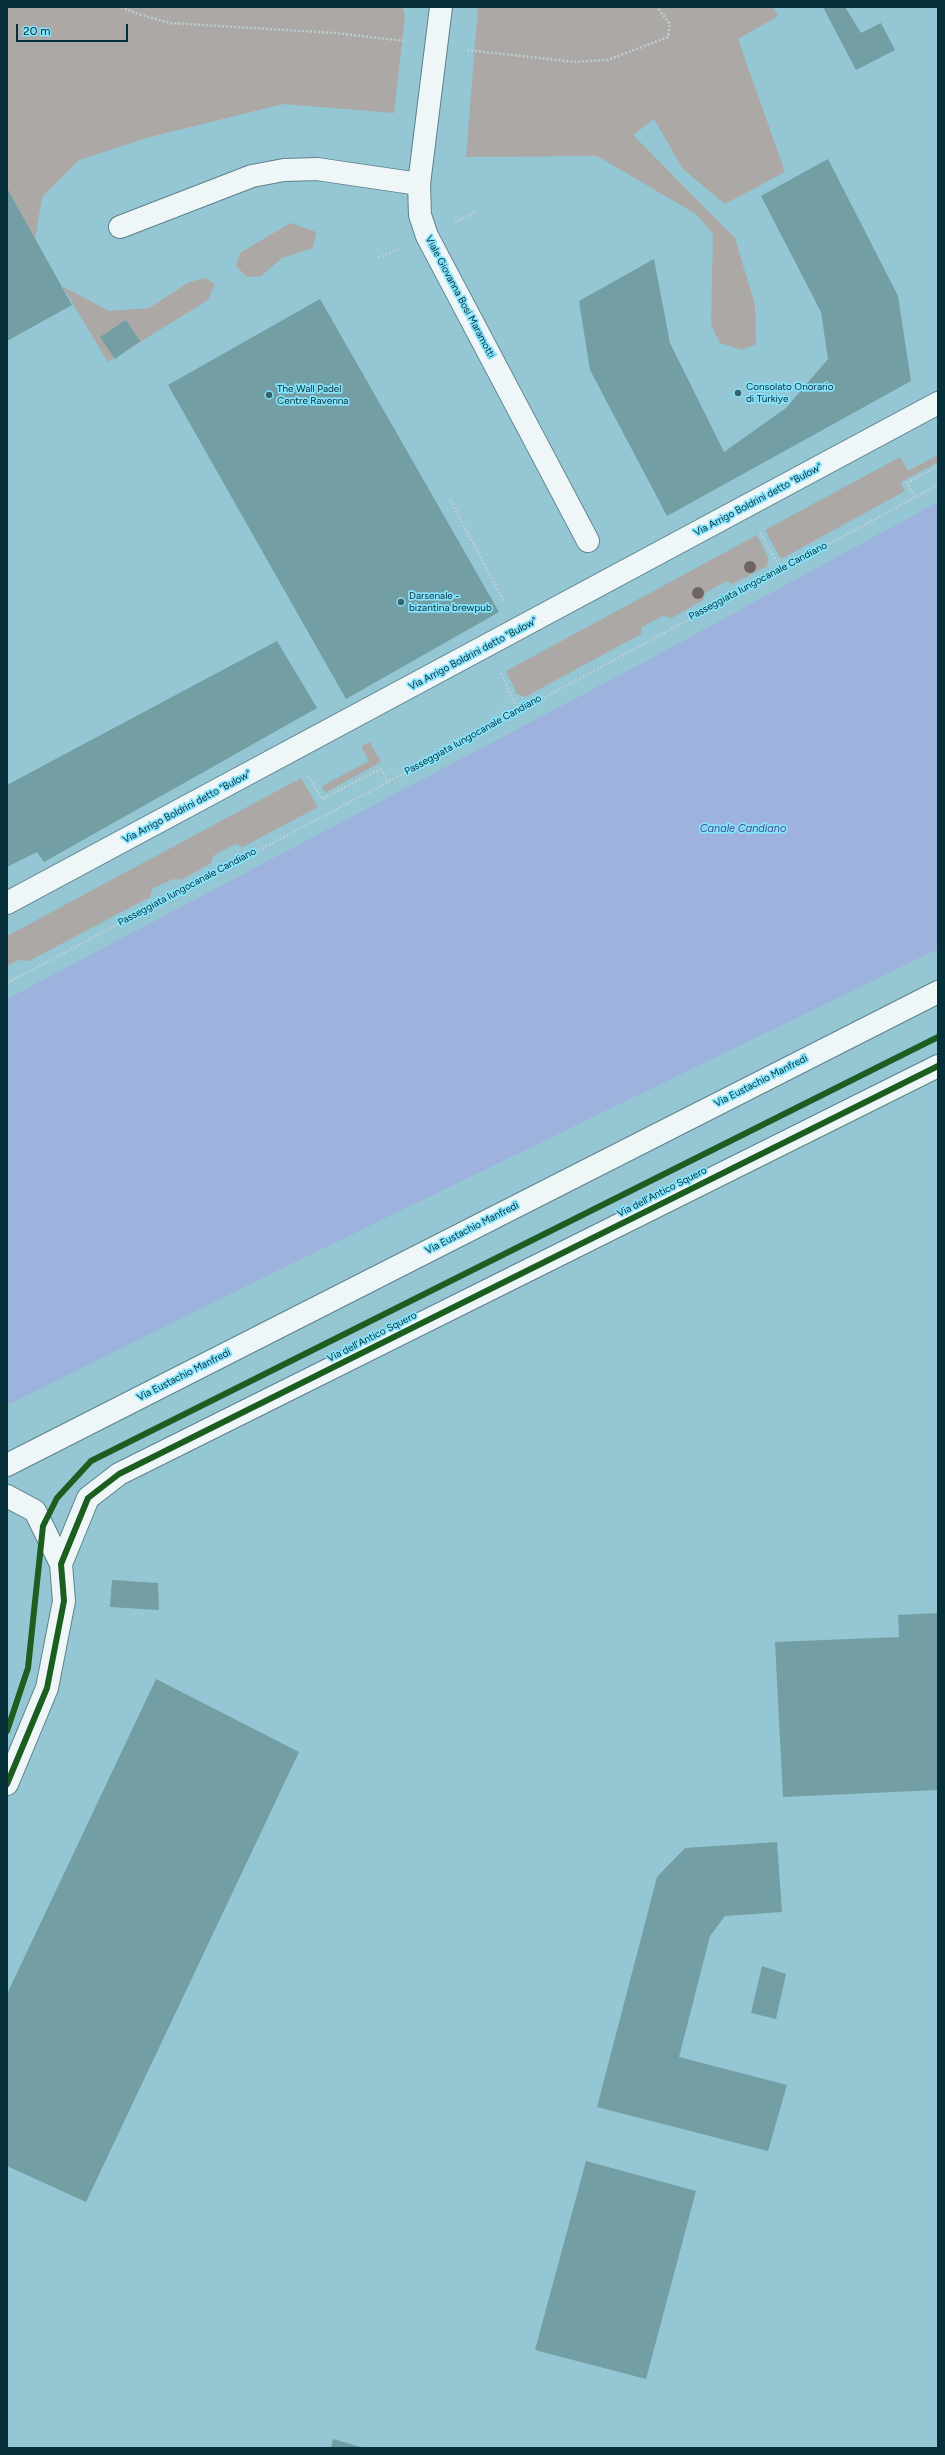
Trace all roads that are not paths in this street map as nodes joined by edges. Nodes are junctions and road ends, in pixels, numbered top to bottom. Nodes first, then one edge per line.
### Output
1 (441, 7) edge
2 (419, 184) junction
3 (120, 227) dead end
4 (938, 403) edge
5 (588, 541) dead end
6 (7, 903) edge
7 (938, 992) edge
8 (938, 1066) edge
9 (7, 1465) edge
10 (7, 1496) edge
11 (61, 1564) junction
12 (7, 1784) edge

1 - 2 street, Viale Giovanna Bosi Maramotti
2 - 3 street
2 - 5 street, Viale Giovanna Bosi Maramotti
4 - 6 street, Via Arrigo Boldrini detto "Bulow"
7 - 9 street, Via Eustachio Manfredi
8 - 11 street, Via dell'Antico Squero
10 - 11 street
11 - 12 street, Via dell'Antico Squero

